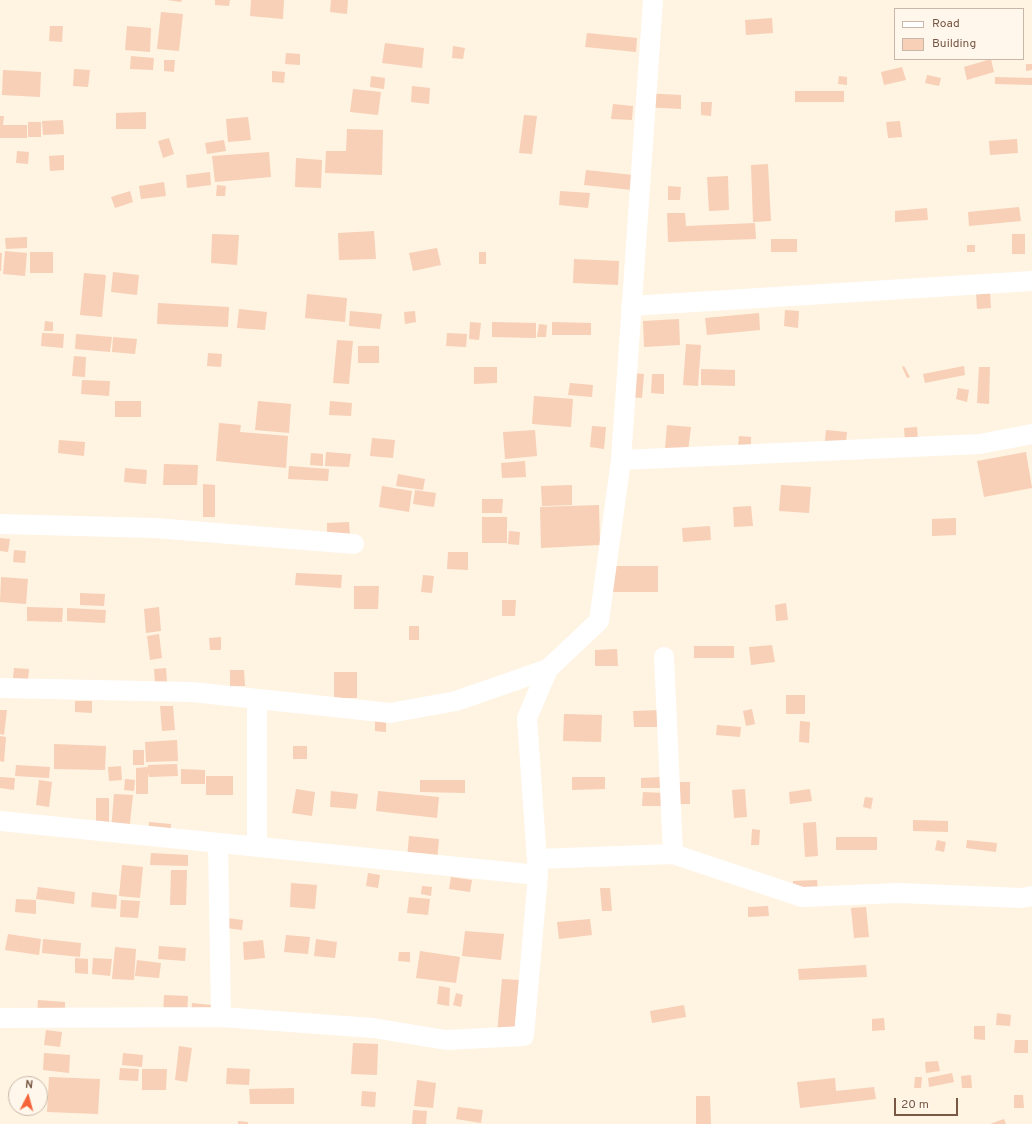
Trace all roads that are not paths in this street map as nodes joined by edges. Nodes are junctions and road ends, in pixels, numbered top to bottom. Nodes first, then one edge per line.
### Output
1 (653, 0) edge
2 (1032, 281) edge
3 (631, 306) junction
4 (1032, 434) edge
5 (621, 460) junction
6 (0, 524) edge
7 (354, 544) dead end
8 (664, 657) dead end
9 (548, 669) junction
10 (0, 688) edge
11 (256, 699) junction
12 (0, 821) edge
13 (218, 843) junction
14 (257, 847) junction
15 (673, 854) junction
16 (538, 867) junction
17 (1032, 896) edge
18 (221, 1017) junction
19 (0, 1018) edge

1 - 3 street
2 - 3 street
3 - 5 street
4 - 5 street
5 - 9 street
6 - 7 street
8 - 15 street
9 - 11 street
9 - 16 street
10 - 11 street
11 - 14 street
12 - 13 street
13 - 14 street
13 - 18 street
14 - 16 street
15 - 16 street
15 - 17 street
16 - 18 street
18 - 19 street

